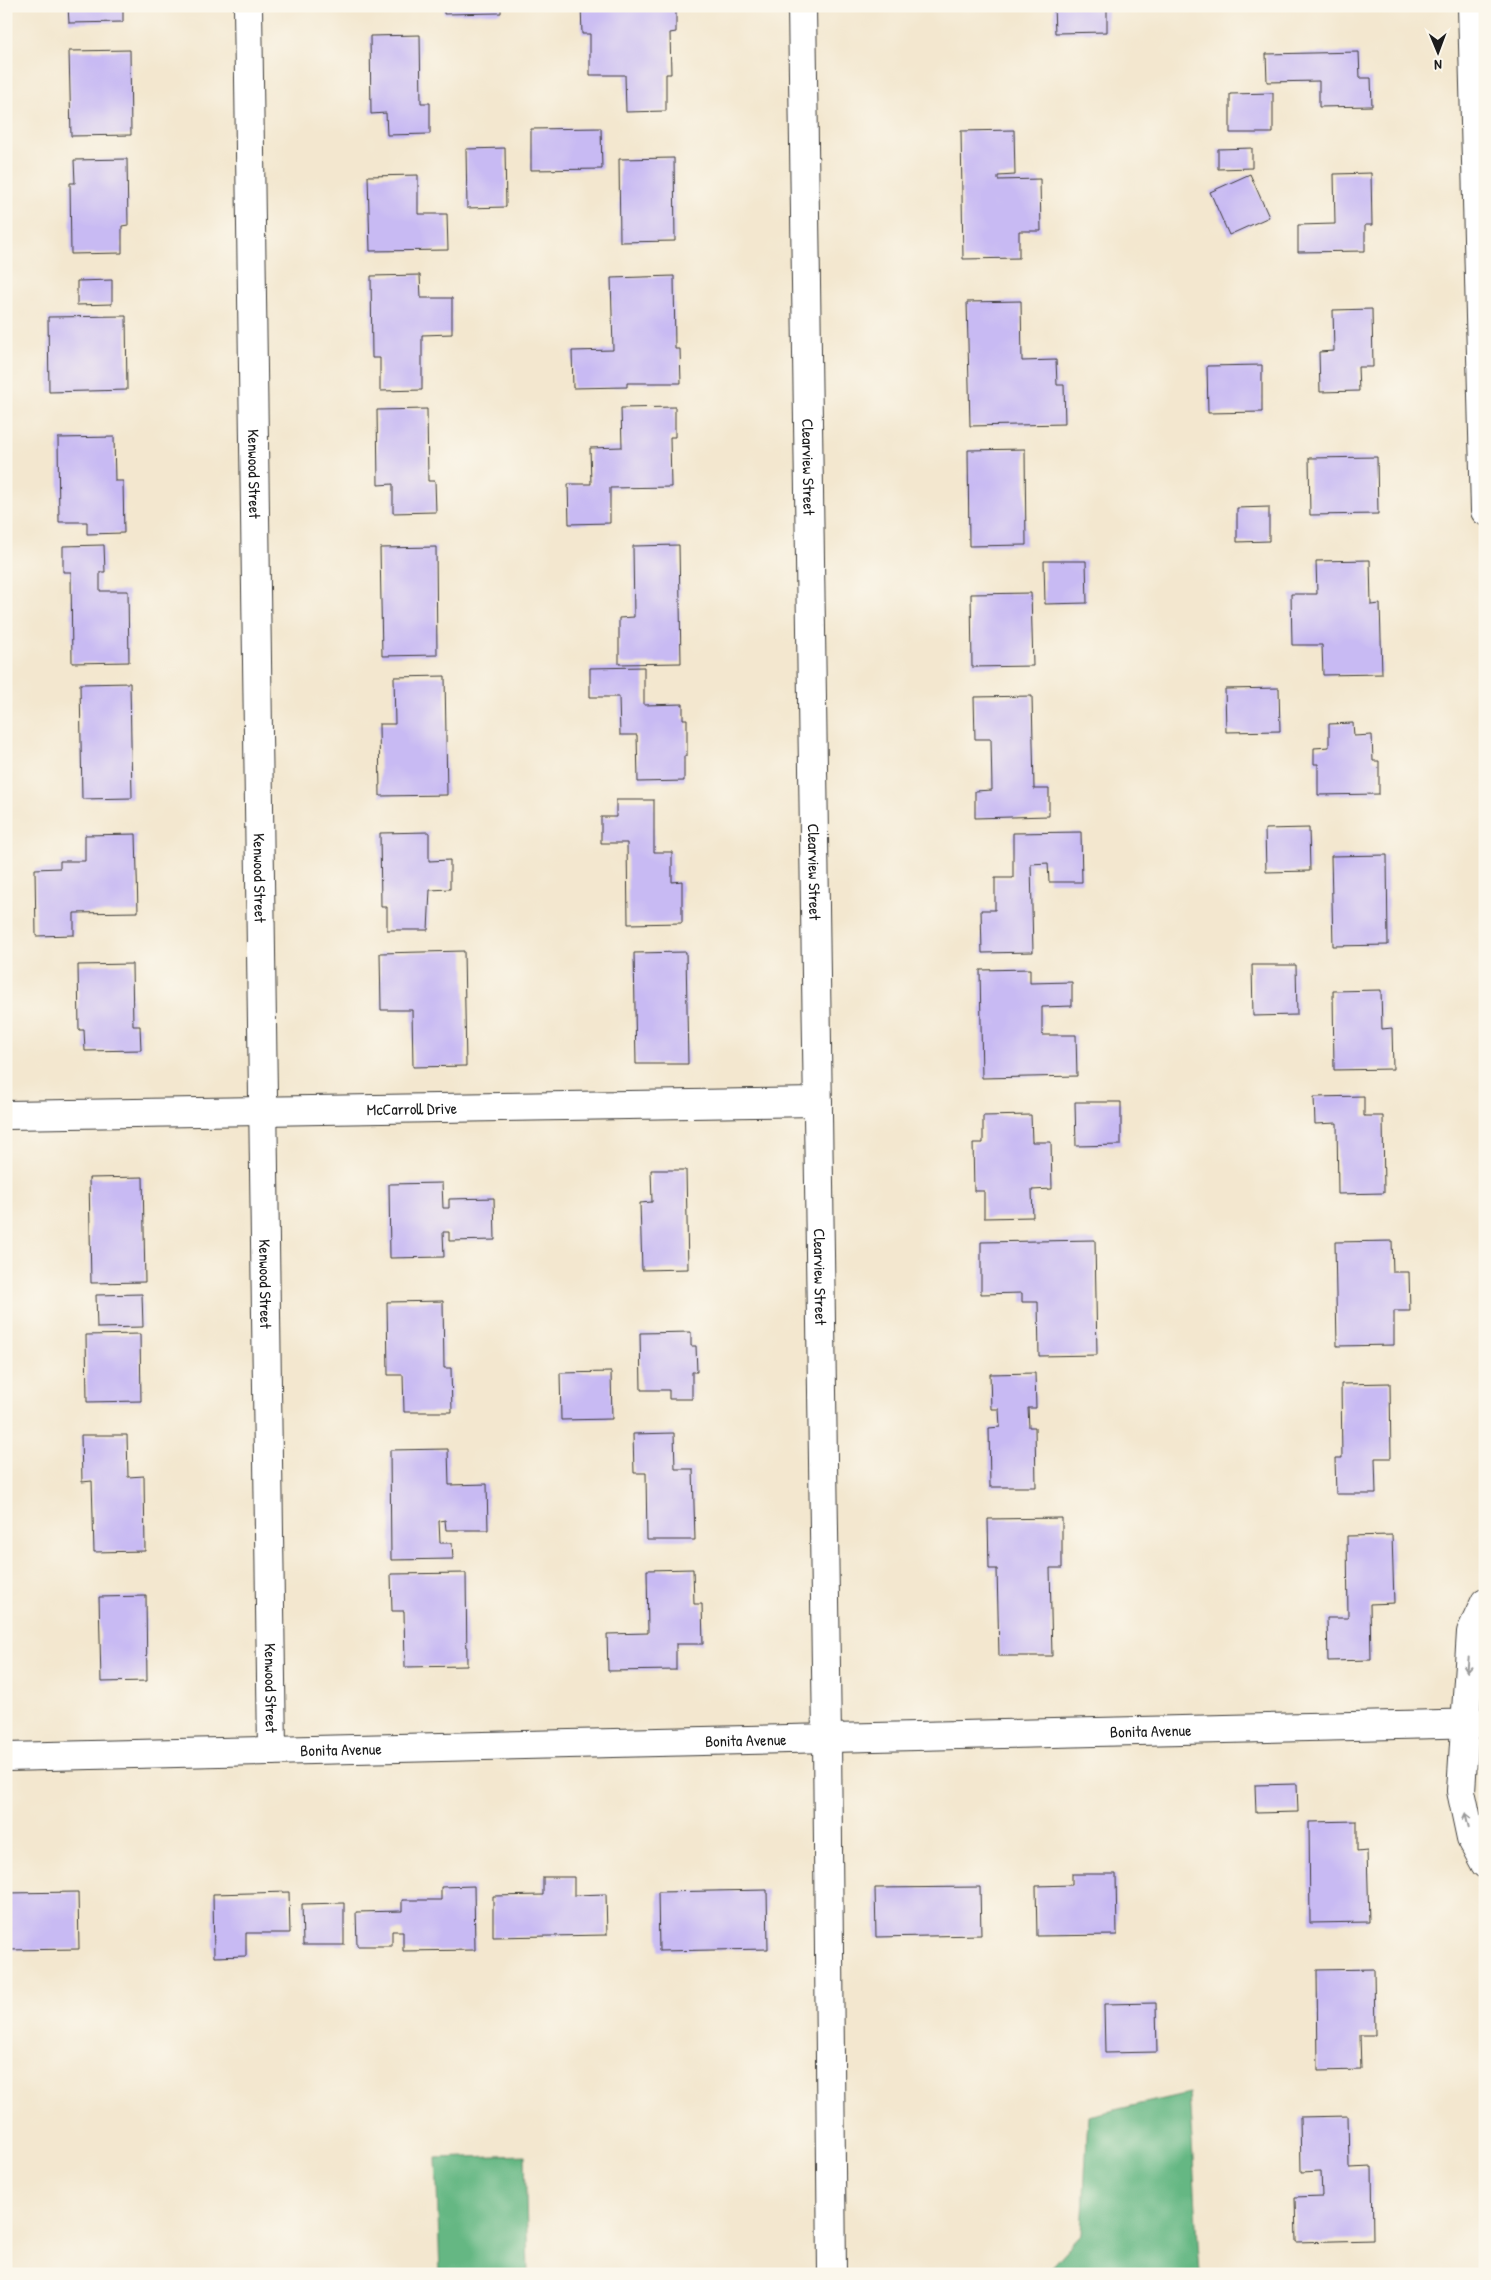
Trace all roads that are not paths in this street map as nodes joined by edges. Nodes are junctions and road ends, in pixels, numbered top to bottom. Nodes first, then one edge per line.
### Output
1 (248, 6) edge
2 (802, 6) edge
3 (1472, 6) edge
4 (1485, 511) edge
5 (818, 1102) junction
6 (264, 1110) junction
7 (6, 1114) edge
8 (1485, 1602) edge
9 (1476, 1723) edge
10 (827, 1738) junction
11 (272, 1751) junction
12 (6, 1757) edge
13 (1485, 1864) edge
14 (832, 2274) edge

1 - 6 street, Kenwood Street
2 - 5 street, Clearview Street
3 - 4 street
5 - 6 street, McCarroll Drive
5 - 10 street, Clearview Street
6 - 7 street, McCarroll Drive
6 - 11 street, Kenwood Street
8 -> 9 street
9 - 10 street, Bonita Avenue
13 -> 9 street
10 - 11 street, Bonita Avenue
10 - 14 street, Clearview Street
11 - 12 street, Bonita Avenue

